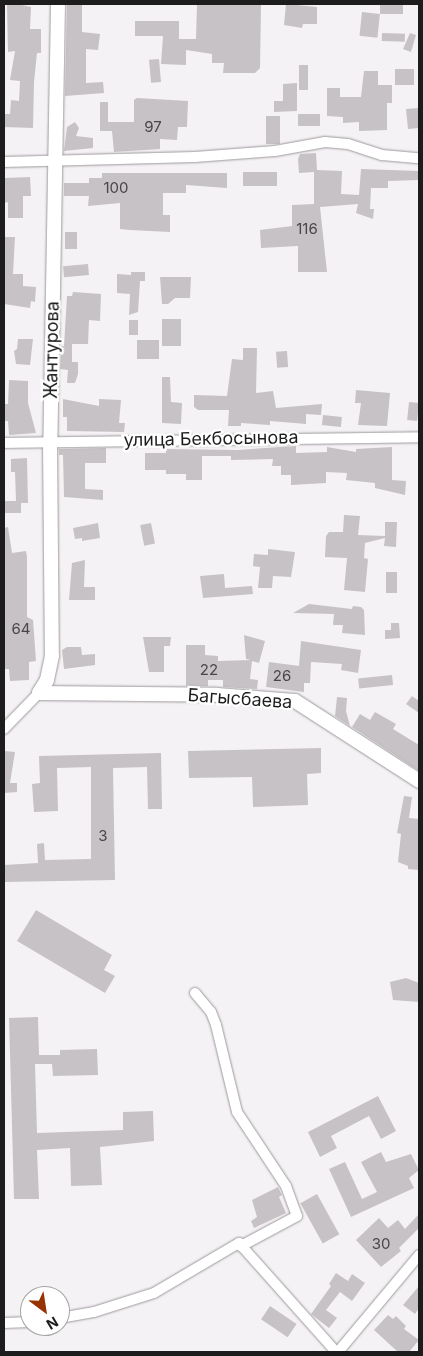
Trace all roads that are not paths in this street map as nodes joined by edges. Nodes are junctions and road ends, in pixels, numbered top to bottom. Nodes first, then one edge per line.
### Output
1 (58, 4) edge
2 (419, 158) edge
3 (54, 161) junction
4 (4, 162) edge
5 (419, 437) edge
6 (50, 442) junction
7 (4, 443) edge
8 (39, 693) junction
9 (4, 729) edge
10 (419, 780) edge
11 (195, 993) dead end
12 (241, 1246) junction
13 (419, 1256) edge
14 (70, 1316) edge
15 (20, 1322) edge
16 (4, 1323) edge
17 (337, 1352) edge

1 - 3 street, Жантурова
2 - 3 street
3 - 4 street
3 - 6 street, Жантурова
5 - 6 street, улица Бекбосынова
6 - 7 street, улица Бекбосынова
6 - 8 street, Жантурова
8 - 9 street
8 - 10 street, Багысбаева
11 - 12 street
12 - 14 street
12 - 17 street
13 - 17 street
15 - 16 street

